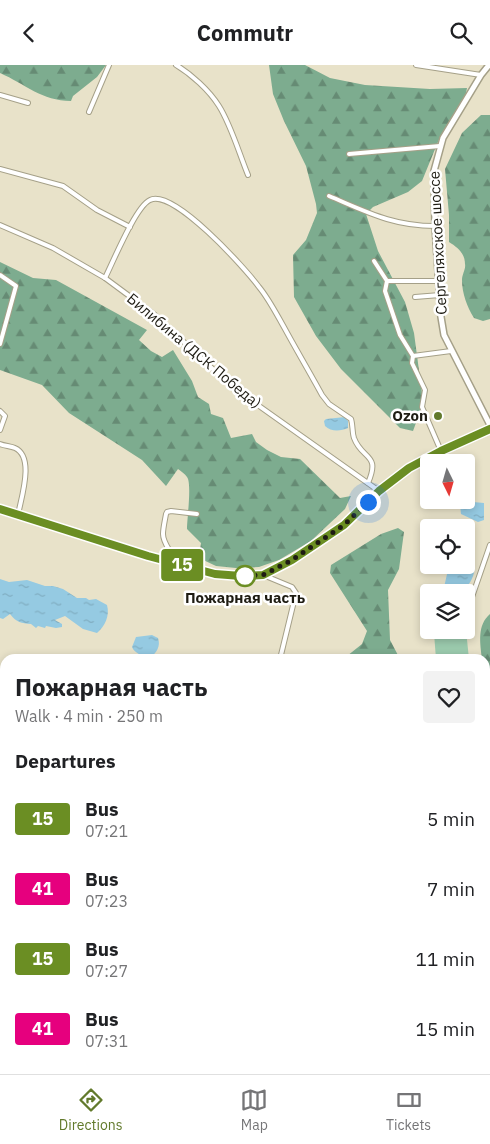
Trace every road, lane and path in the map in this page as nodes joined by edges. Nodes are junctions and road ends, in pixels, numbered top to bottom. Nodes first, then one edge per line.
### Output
1 (109, 65) edge
2 (176, 65) edge
3 (416, 65) edge
4 (490, 65) edge
5 (481, 75) junction
6 (0, 95) edge
7 (28, 103) dead end
8 (89, 112) dead end
9 (440, 145) junction
10 (348, 154) dead end
11 (0, 169) edge
12 (248, 175) dead end
13 (329, 196) dead end
14 (0, 225) edge
15 (130, 227) junction
16 (435, 227) junction
17 (374, 261) dead end
18 (0, 275) edge
19 (105, 278) junction
20 (387, 281) junction
21 (439, 281) junction
22 (440, 295) junction
23 (414, 297) dead end
24 (0, 344) edge
25 (451, 351) junction
26 (413, 356) junction
27 (0, 411) edge
28 (490, 427) edge
29 (0, 430) edge
30 (0, 444) edge
31 (441, 451) junction
32 (368, 483) junction
33 (379, 491) junction
34 (0, 509) edge
35 (197, 514) dead end
36 (18, 515) junction
37 (490, 545) edge
38 (175, 564) junction
39 (263, 575) junction
40 (475, 588) edge
41 (281, 654) edge

1 - 8 street
2 - 12 street
3 - 5 street
4 - 5 main road, Сергеляхское шоссе
5 - 9 main road, Сергеляхское шоссе
6 - 7 street
9 - 10 street
9 - 16 main road, Сергеляхское шоссе
11 - 15 street
13 - 16 street
14 - 19 street, Билибина (ДСК Победа)
15 - 19 street
15 - 32 street
16 - 21 main road, Сергеляхское шоссе
17 - 20 street
18 - 24 street
19 - 32 street, Билибина (ДСК Победа)
20 - 21 street
20 - 26 street
21 - 22 main road, Сергеляхское шоссе
22 - 23 street
22 - 25 main road, Сергеляхское шоссе
25 - 26 street
25 - 28 main road, Сергеляхское шоссе
26 - 31 street
27 - 29 street
28 - 31 main road
30 - 36 street
31 - 33 main road
32 - 33 street, Билибина (ДСК Победа)
33 - 39 main road
34 - 36 main road
35 - 38 street
36 - 38 main road
37 - 40 street
38 - 39 main road
39 - 41 street

